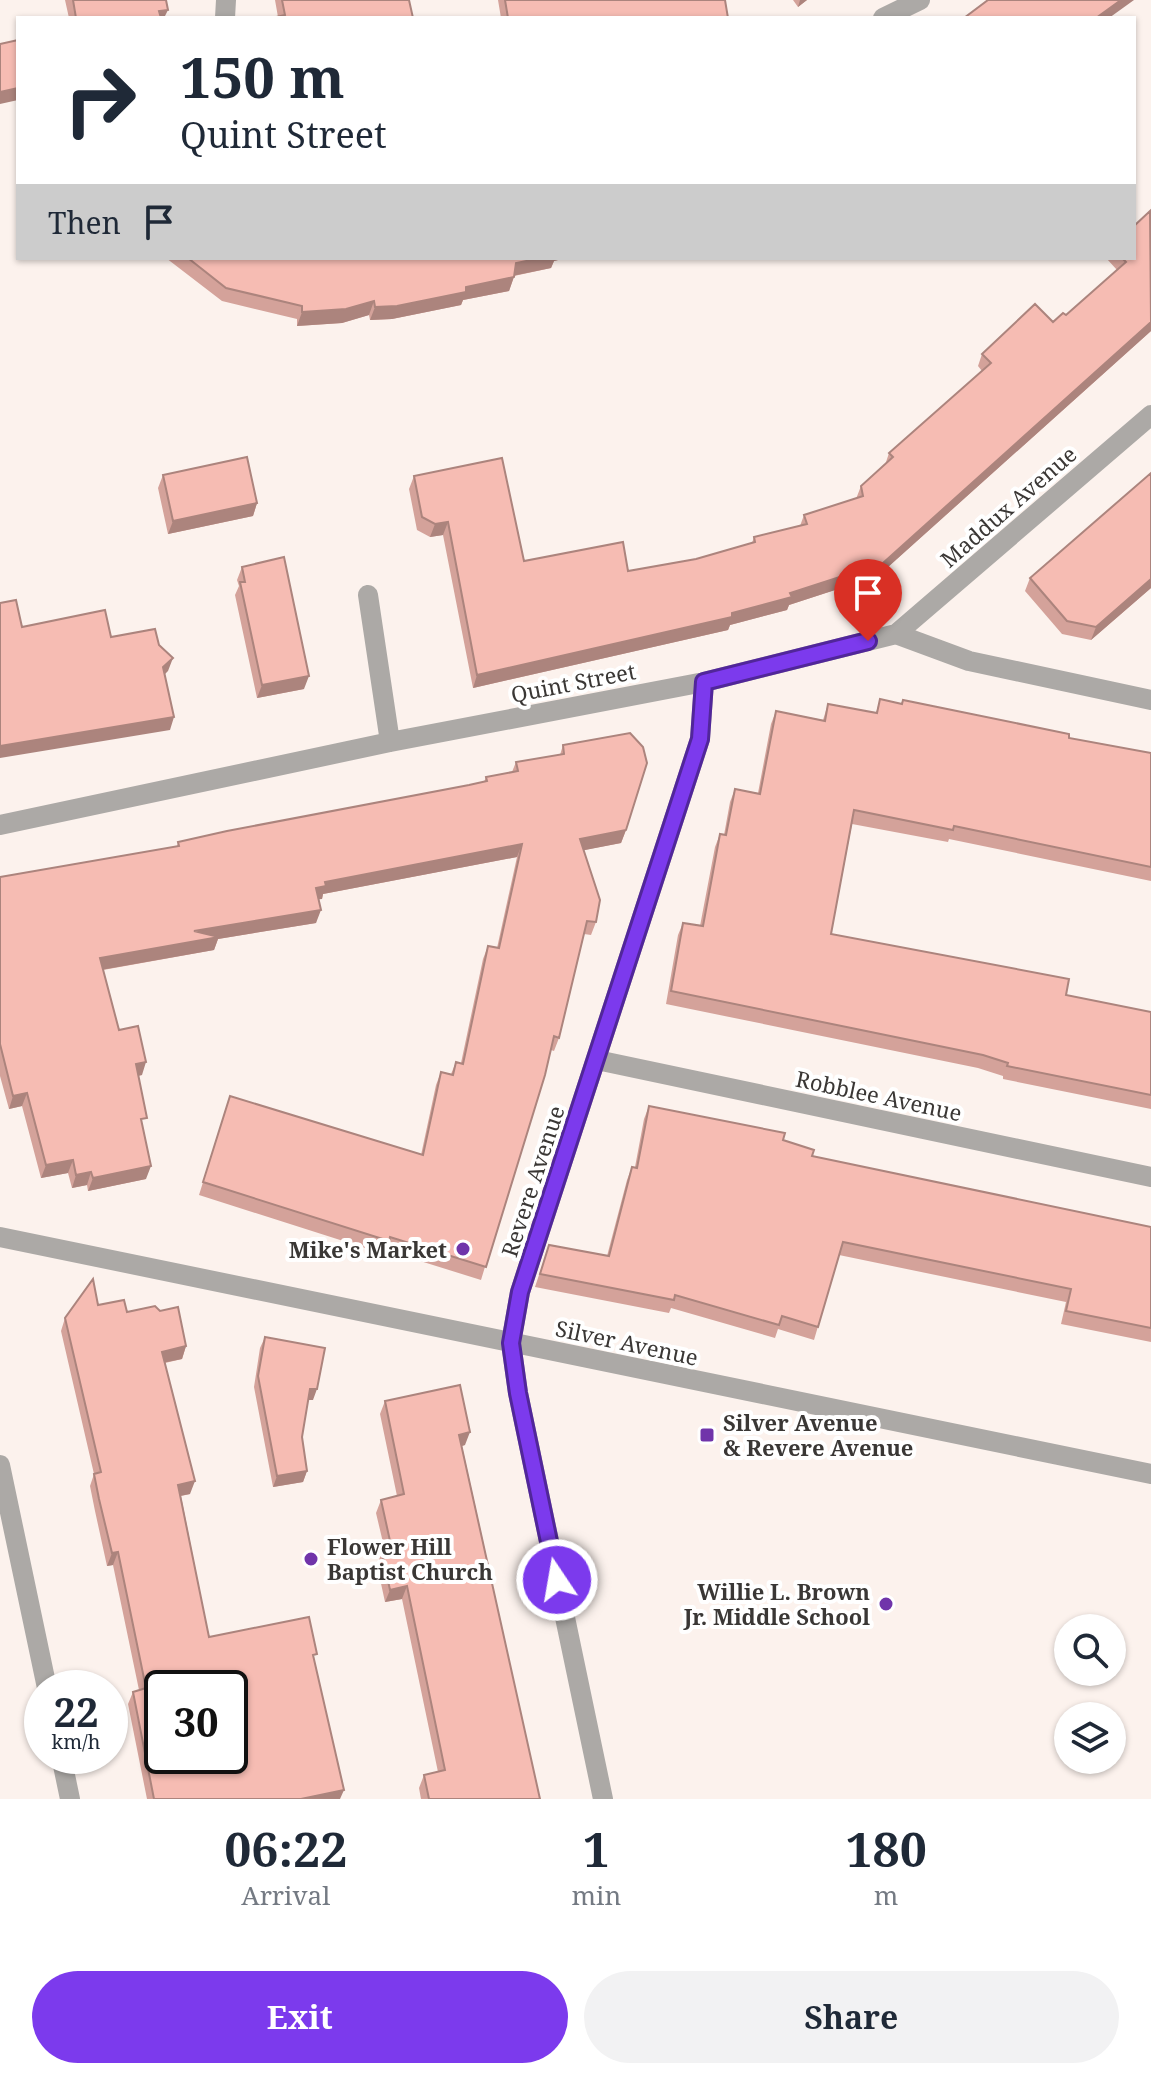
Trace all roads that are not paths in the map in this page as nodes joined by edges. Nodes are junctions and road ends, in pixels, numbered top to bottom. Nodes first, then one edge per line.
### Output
1 (920, 0) edge
2 (887, 16) edge
3 (1151, 415) edge
4 (368, 595) dead end
5 (896, 634) junction
6 (704, 682) junction
7 (1151, 700) edge
8 (390, 742) junction
9 (0, 825) edge
10 (597, 1060) junction
11 (1151, 1177) edge
12 (0, 1237) edge
13 (511, 1343) junction
14 (0, 1465) edge
15 (1151, 1474) edge
16 (43, 1670) edge
17 (65, 1774) edge
18 (70, 1799) edge
19 (603, 1799) edge

1 - 2 street
3 - 5 street, Maddux Avenue
4 - 8 street
5 - 6 street, Quint Street
5 - 7 street
6 - 8 street, Quint Street
6 - 10 street, Revere Avenue
8 - 9 street, Quint Street
10 - 11 street, Robblee Avenue
10 - 13 street, Revere Avenue
12 - 13 street, Silver Avenue
13 - 15 street, Silver Avenue
13 - 19 street, Revere Avenue
14 - 16 street
17 - 18 street

